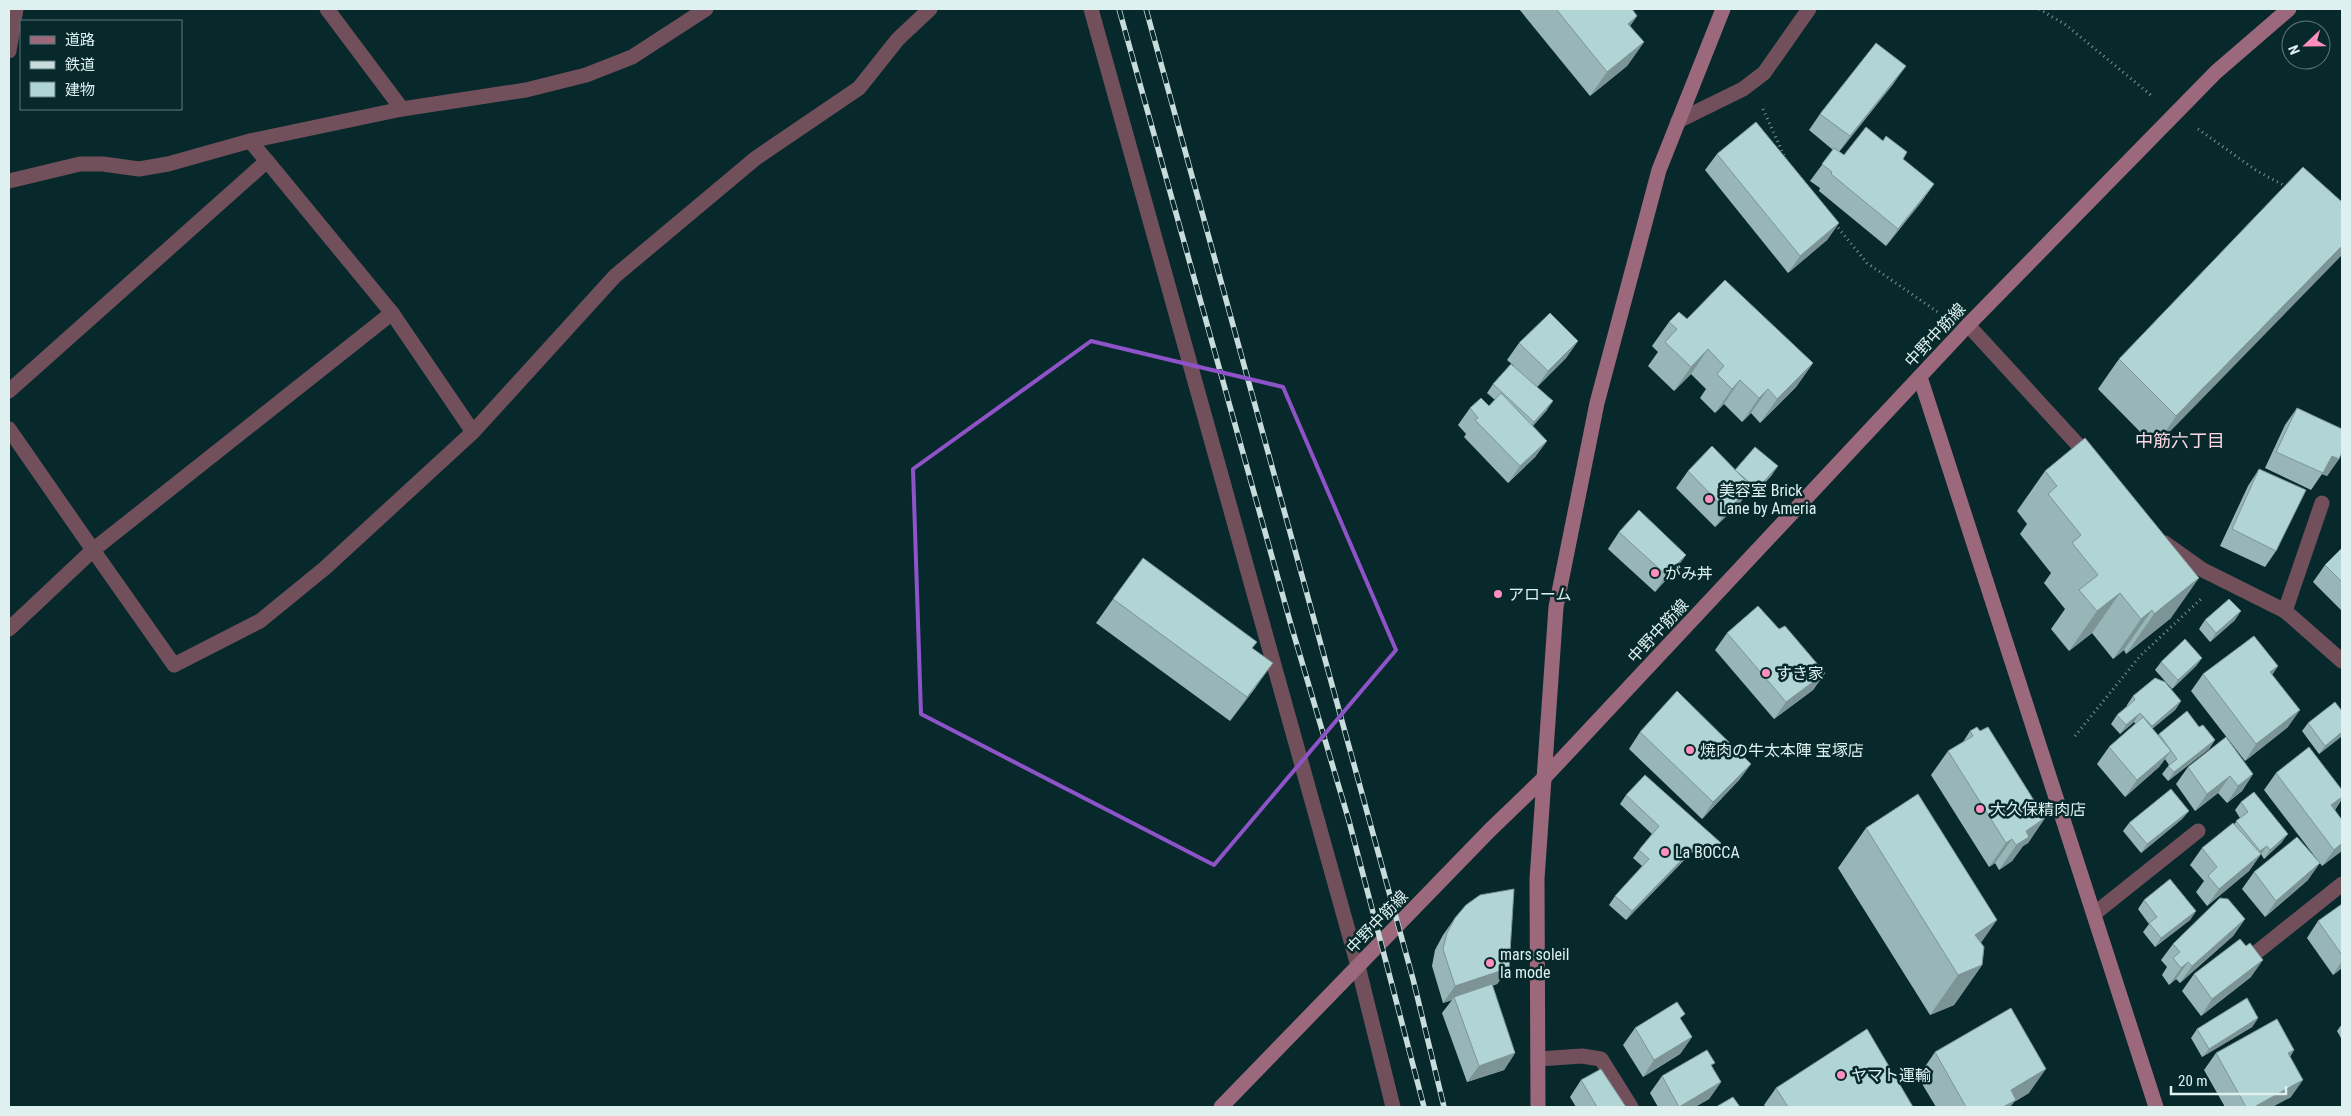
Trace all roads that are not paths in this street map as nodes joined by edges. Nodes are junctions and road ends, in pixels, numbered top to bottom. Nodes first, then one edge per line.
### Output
1 (16, 9) edge
2 (327, 9) edge
3 (706, 9) edge
4 (930, 9) edge
5 (1091, 9) edge
6 (1723, 9) edge
7 (1809, 9) edge
8 (2289, 9) edge
9 (9, 51) edge
10 (402, 110) junction
11 (1678, 121) junction
12 (250, 141) junction
13 (268, 161) junction
14 (9, 181) edge
15 (392, 313) junction
16 (1968, 325) junction
17 (1920, 377) junction
18 (9, 391) edge
19 (9, 429) edge
20 (473, 432) junction
21 (2097, 466) edge
22 (2322, 502) dead end
23 (2154, 530) edge
24 (93, 550) junction
25 (2285, 611) junction
26 (9, 629) edge
27 (2342, 660) edge
28 (1545, 777) junction
29 (2198, 832) dead end
30 (2342, 884) edge
31 (2094, 914) junction
32 (2257, 952) edge
33 (1358, 966) junction
34 (1538, 1059) junction
35 (1221, 1107) edge
36 (1393, 1107) edge
37 (1538, 1107) edge
38 (1632, 1107) edge
39 (2156, 1107) edge

1 - 9 street
2 - 10 street
3 - 10 street
4 - 20 street
5 - 33 street
6 - 11 street
7 - 11 street
8 - 16 street, 中野中筋線
10 - 12 street
11 - 28 street
12 - 13 street
12 - 14 street
13 - 15 street
13 - 18 street
15 - 20 street
15 - 24 street
16 - 17 street, 中野中筋線
16 - 21 street
17 - 28 street, 中野中筋線
17 - 31 street
19 - 24 street
20 - 24 street
22 - 25 street
23 - 25 street
24 - 26 street
25 - 27 street
28 - 33 street, 中野中筋線
28 - 34 street
29 - 31 street
30 - 32 street
31 - 39 street
33 - 35 street, 中野中筋線
33 - 36 street
34 - 37 street
34 - 38 street

